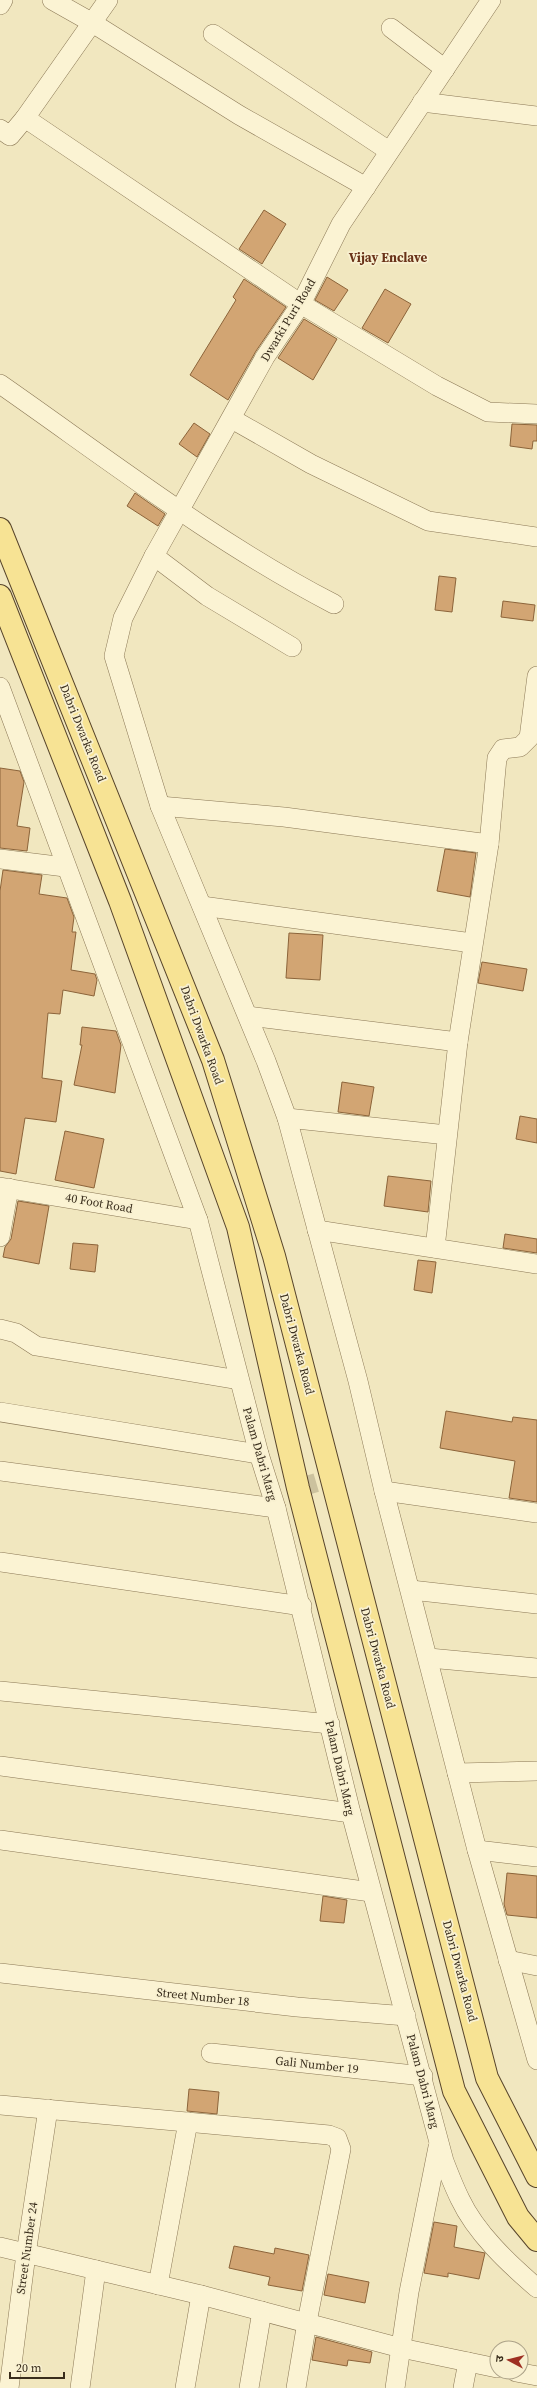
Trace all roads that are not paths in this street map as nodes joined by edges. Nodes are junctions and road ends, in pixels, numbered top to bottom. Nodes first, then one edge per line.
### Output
1 (2, 0) edge
2 (108, 0) edge
3 (491, 0) edge
4 (54, 1) edge
5 (0, 5) edge
6 (87, 19) junction
7 (391, 28) dead end
8 (213, 34) dead end
9 (445, 69) junction
10 (422, 102) junction
11 (537, 116) edge
12 (25, 118) junction
13 (0, 129) edge
14 (388, 151) junction
15 (366, 187) junction
16 (301, 304) junction
17 (0, 384) edge
18 (537, 414) edge
19 (232, 419) junction
20 (180, 509) junction
21 (0, 530) edge
22 (537, 537) edge
23 (154, 556) junction
24 (0, 596) edge
25 (334, 604) dead end
26 (292, 647) dead end
27 (537, 676) edge
28 (0, 688) edge
29 (531, 744) edge
30 (160, 806) junction
31 (489, 844) junction
32 (0, 859) edge
33 (65, 867) junction
34 (202, 906) junction
35 (472, 942) junction
36 (248, 1016) junction
37 (458, 1042) junction
38 (286, 1118) junction
39 (447, 1135) junction
40 (4, 1187) edge
41 (198, 1220) junction
42 (317, 1230) junction
43 (0, 1237) edge
44 (435, 1248) junction
45 (537, 1264) edge
46 (0, 1329) edge
47 (239, 1380) junction
48 (0, 1412) edge
49 (259, 1454) junction
50 (0, 1471) edge
51 (384, 1492) junction
52 (276, 1508) junction
53 (537, 1513) edge
54 (0, 1562) edge
55 (411, 1590) junction
56 (537, 1604) edge
57 (302, 1606) junction
58 (429, 1658) junction
59 (537, 1668) edge
60 (0, 1691) edge
61 (330, 1724) junction
62 (0, 1766) edge
63 (537, 1771) edge
64 (457, 1773) junction
65 (351, 1813) junction
66 (0, 1840) edge
67 (477, 1850) junction
68 (537, 1857) edge
69 (371, 1892) junction
70 (508, 1960) junction
71 (537, 1966) edge
72 (0, 1973) edge
73 (406, 2016) junction
74 (211, 2053) dead end
75 (537, 2060) edge
76 (423, 2076) junction
77 (0, 2105) edge
78 (48, 2109) junction
79 (188, 2122) junction
80 (439, 2142) junction
81 (537, 2176) edge
82 (537, 2240) edge
83 (0, 2247) edge
84 (26, 2254) junction
85 (96, 2270) junction
86 (158, 2285) junction
87 (537, 2288) edge
88 (201, 2295) junction
89 (262, 2311) junction
90 (307, 2322) junction
91 (401, 2348) junction
92 (468, 2362) junction
93 (489, 2366) edge
94 (9, 2388) edge
95 (80, 2388) edge
96 (185, 2388) edge
97 (249, 2388) edge
98 (296, 2388) edge
99 (395, 2388) edge
100 (463, 2388) edge

1 - 5 street
2 - 6 street
3 - 9 street, Dwarki Puri Road
4 - 6 street
6 - 12 street
6 - 15 street
7 - 9 street
8 - 14 street
9 - 10 street, Dwarki Puri Road
10 - 11 street
10 - 14 street, Dwarki Puri Road
12 - 13 street
12 - 16 street
14 - 15 street, Dwarki Puri Road
15 - 16 street, Dwarki Puri Road
16 - 18 street
16 - 19 street, Dwarki Puri Road
17 - 20 street
19 - 20 street, Dwarki Puri Road
19 - 22 street
20 - 23 street, Dwarki Puri Road
20 - 25 street
21 - 81 main road, Dabri Dwarka Road
23 - 26 street
23 - 30 street, Dwarki Puri Road
24 - 82 main road
27 - 29 street
28 - 33 street, Palam Dabri Marg
29 - 31 street
30 - 31 street
30 - 34 street
31 - 35 street
32 - 33 street
33 - 41 street, Palam Dabri Marg
34 - 35 street
34 - 36 street
35 - 37 street
36 - 37 street
36 - 38 street
37 - 39 street
38 - 39 street
38 - 42 street
39 - 44 street
40 - 41 street, 40 Foot Road
40 - 43 street
41 - 47 street, Palam Dabri Marg
42 - 44 street
42 - 51 street
44 - 45 street
46 - 47 street
47 - 49 street, Palam Dabri Marg
48 - 49 street
49 - 52 street, Palam Dabri Marg
50 - 52 street
51 - 53 street
51 - 55 street
52 - 57 street, Palam Dabri Marg
54 - 57 street
55 - 56 street
55 - 58 street
57 - 61 street, Palam Dabri Marg
58 - 59 street
58 - 64 street
60 - 61 street
61 - 65 street, Palam Dabri Marg
62 - 65 street
63 - 64 street
64 - 67 street
65 - 69 street, Palam Dabri Marg
66 - 69 street
67 - 68 street
67 - 70 street
69 - 73 street, Palam Dabri Marg
70 - 71 street
70 - 75 street
72 - 73 street, Street Number 18
73 - 76 street, Palam Dabri Marg
74 - 76 street, Gali Number 19
76 - 80 street, Palam Dabri Marg
77 - 78 street
78 - 79 street
78 - 84 street, Street Number 24
79 - 86 street
79 - 90 street
80 - 87 street, Palam Dabri Marg
80 - 91 street
83 - 84 street
84 - 85 street
84 - 94 street, Street Number 24
85 - 86 street
85 - 95 street
86 - 88 street
88 - 89 street
88 - 96 street
89 - 90 street
89 - 97 street
90 - 91 street
90 - 98 street
91 - 92 street
91 - 99 street
92 - 93 street
92 - 100 street

